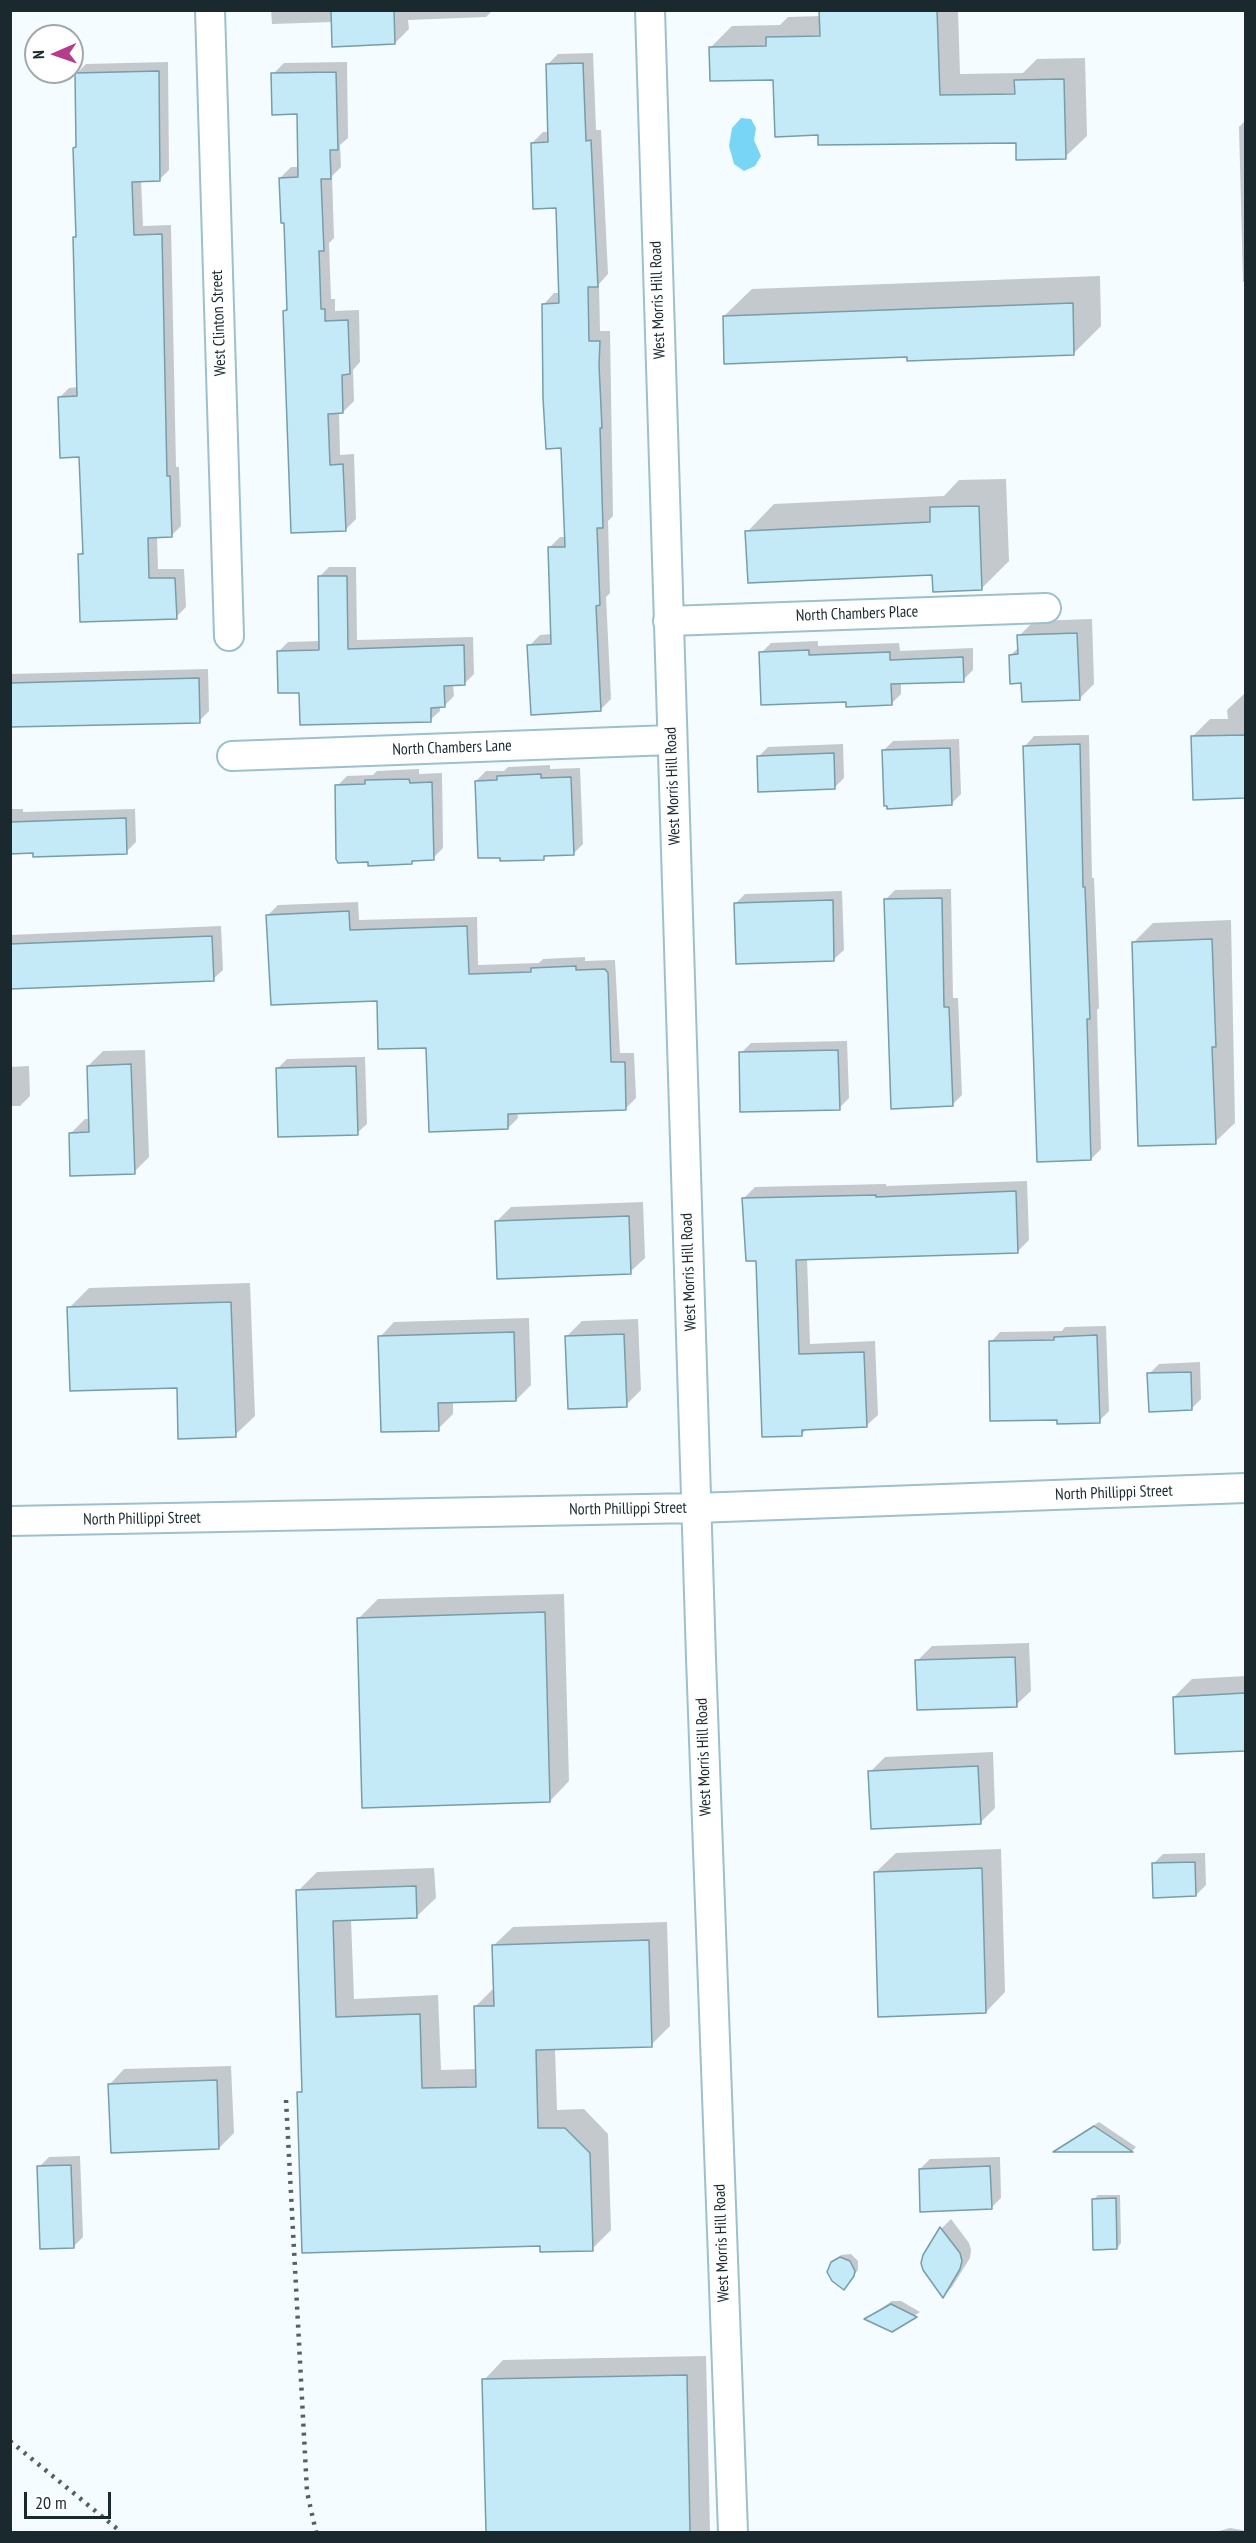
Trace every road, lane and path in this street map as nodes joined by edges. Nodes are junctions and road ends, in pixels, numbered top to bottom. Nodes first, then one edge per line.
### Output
1 (210, 10) edge
2 (650, 10) edge
3 (1046, 608) dead end
4 (668, 621) junction
5 (229, 636) dead end
6 (671, 740) junction
7 (232, 756) dead end
8 (1245, 1488) edge
9 (696, 1508) junction
10 (10, 1521) edge
11 (733, 2532) edge

1 - 5 street, West Clinton Street
2 - 4 street, West Morris Hill Road
3 - 4 street, North Chambers Place
4 - 6 street, West Morris Hill Road
6 - 7 street, North Chambers Lane
6 - 9 street, West Morris Hill Road
8 - 9 street, North Phillippi Street
9 - 10 street, North Phillippi Street
9 - 11 street, West Morris Hill Road

